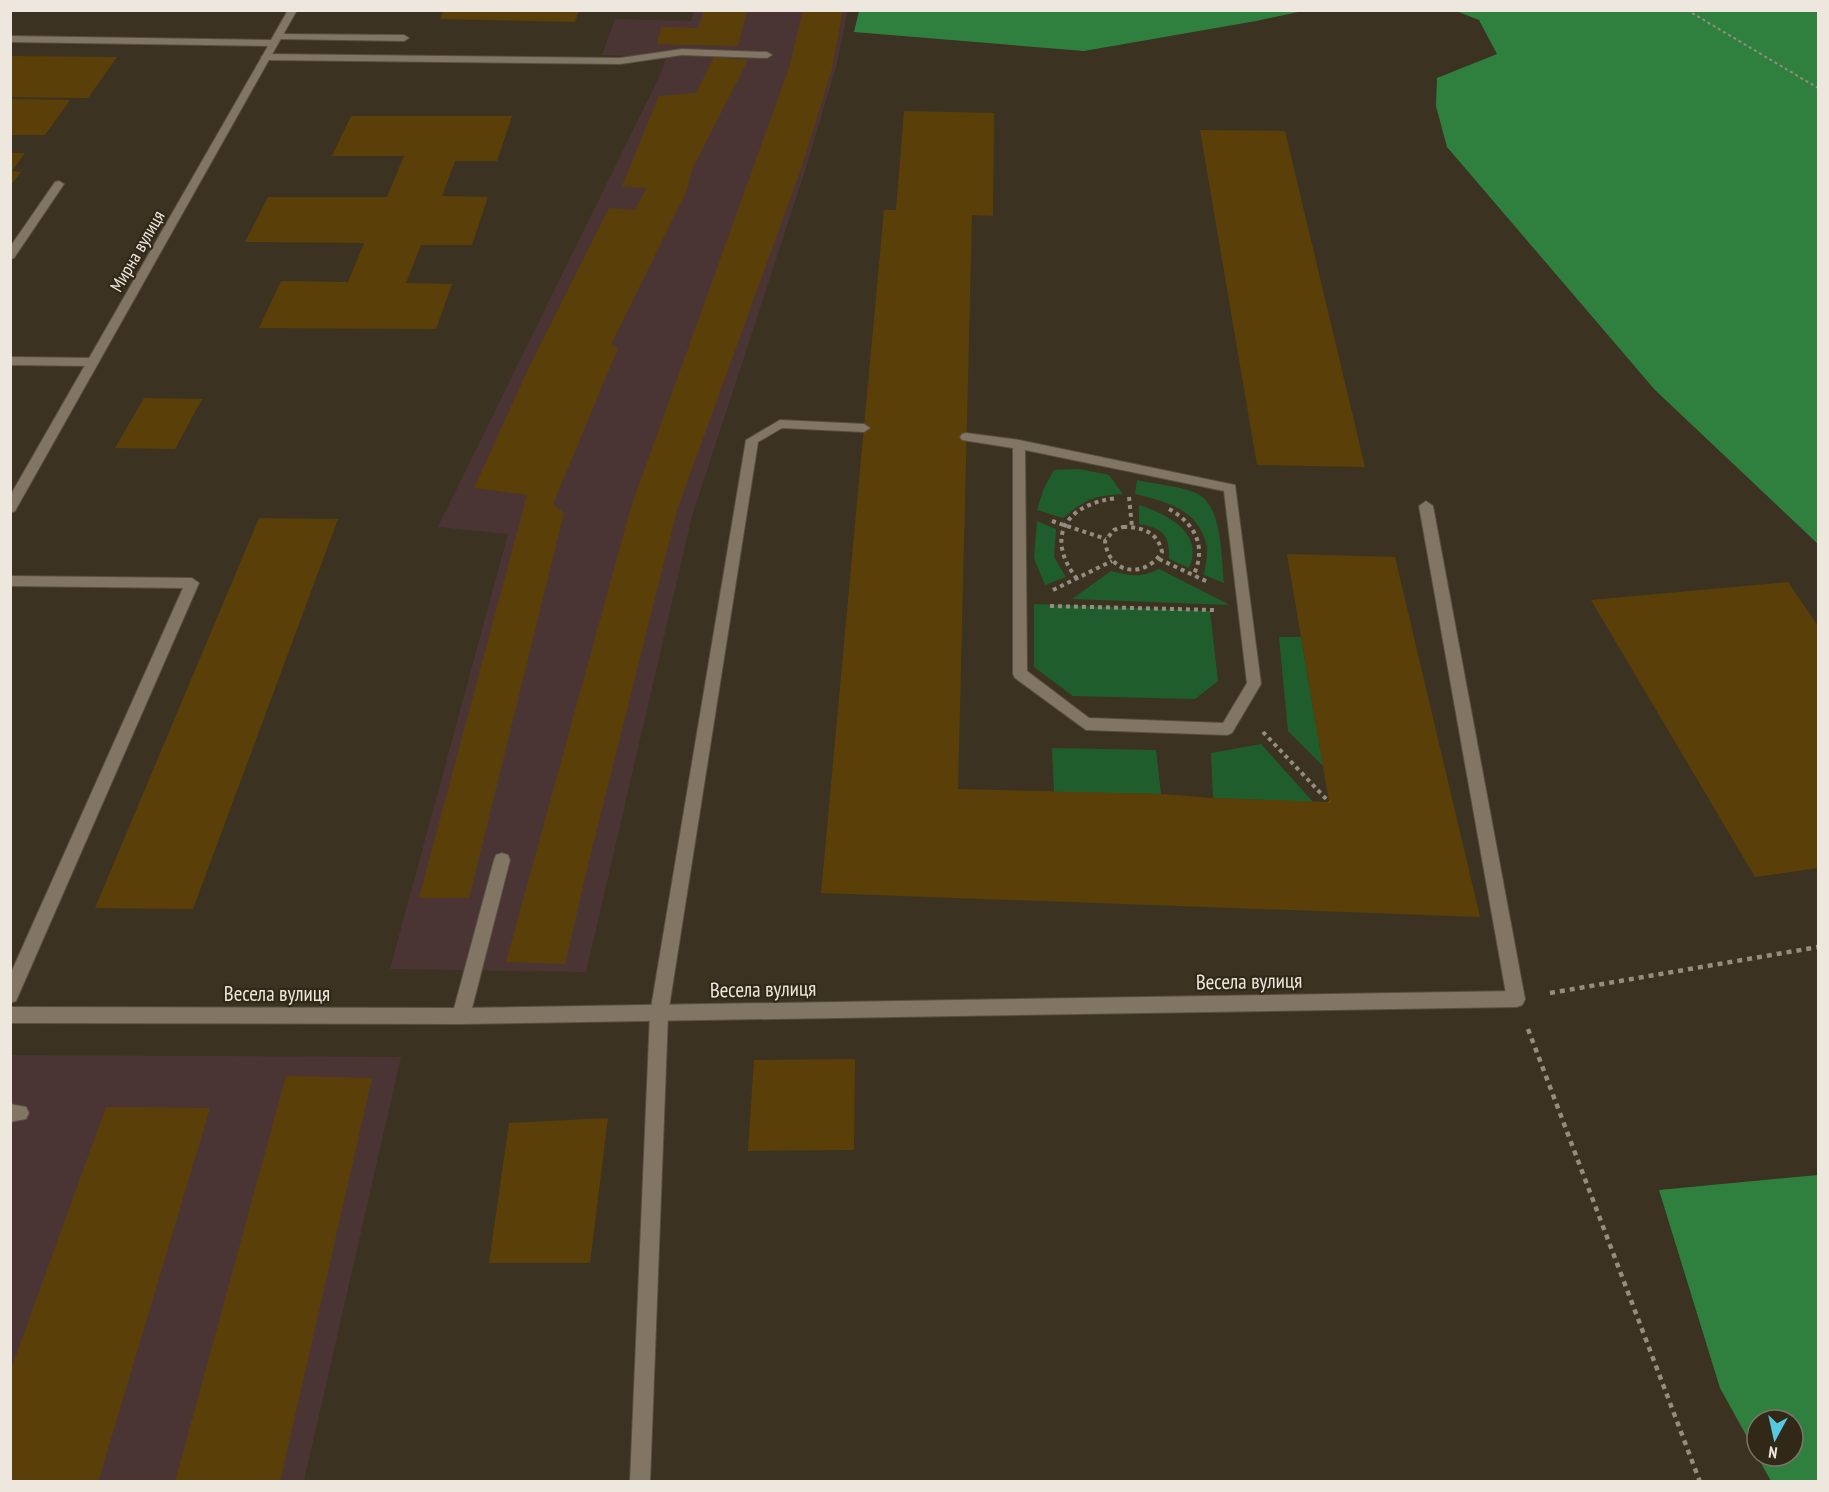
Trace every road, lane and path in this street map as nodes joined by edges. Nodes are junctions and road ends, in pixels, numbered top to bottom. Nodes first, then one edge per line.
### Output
1 (293, 10) edge
2 (1687, 10) edge
3 (10, 39) edge
4 (277, 39) junction
5 (404, 39) dead end
6 (767, 55) dead end
7 (266, 57) junction
8 (1818, 88) edge
9 (59, 184) dead end
10 (10, 256) edge
11 (10, 361) edge
12 (93, 362) junction
13 (864, 428) dead end
14 (966, 437) dead end
15 (1019, 444) junction
16 (1141, 499) dead end
17 (1162, 506) dead end
18 (10, 507) edge
19 (1426, 507) dead end
20 (1019, 510) junction
21 (1066, 525) junction
22 (1106, 539) junction
23 (1159, 559) junction
24 (1112, 561) junction
25 (1194, 576) junction
26 (1077, 579) junction
27 (10, 581) edge
28 (1242, 596) junction
29 (1020, 605) junction
30 (1244, 611) junction
31 (1240, 708) junction
32 (1329, 802) dead end
33 (502, 860) dead end
34 (1818, 947) edge
35 (10, 995) edge
36 (1516, 999) junction
37 (659, 1014) junction
38 (10, 1015) edge
39 (461, 1016) junction
40 (640, 1482) edge
41 (1700, 1482) edge

1 - 4 street, Мирна вулиця
2 - 8 path
3 - 4 street
4 - 5 street
4 - 7 street, Мирна вулиця
6 - 7 street
7 - 12 street, Мирна вулиця
9 - 10 street
11 - 12 street
12 - 18 street, Мирна вулиця
13 - 37 street
14 - 15 street
15 - 20 street
15 - 28 street
16 - 21 path
17 - 25 path
19 - 36 street
20 - 21 path
20 - 29 street
21 - 22 path
21 - 26 path
22 - 23 path
22 - 24 path
23 - 24 path
23 - 25 path
24 - 26 path
25 - 28 path
26 - 29 path
27 - 35 street
28 - 30 street
29 - 30 path
29 - 31 street
30 - 31 street
31 - 32 path
33 - 39 street
34 - 36 path
36 - 37 street, Весела вулиця
36 - 41 path
37 - 39 street, Весела вулиця
37 - 40 street
38 - 39 street, Весела вулиця

